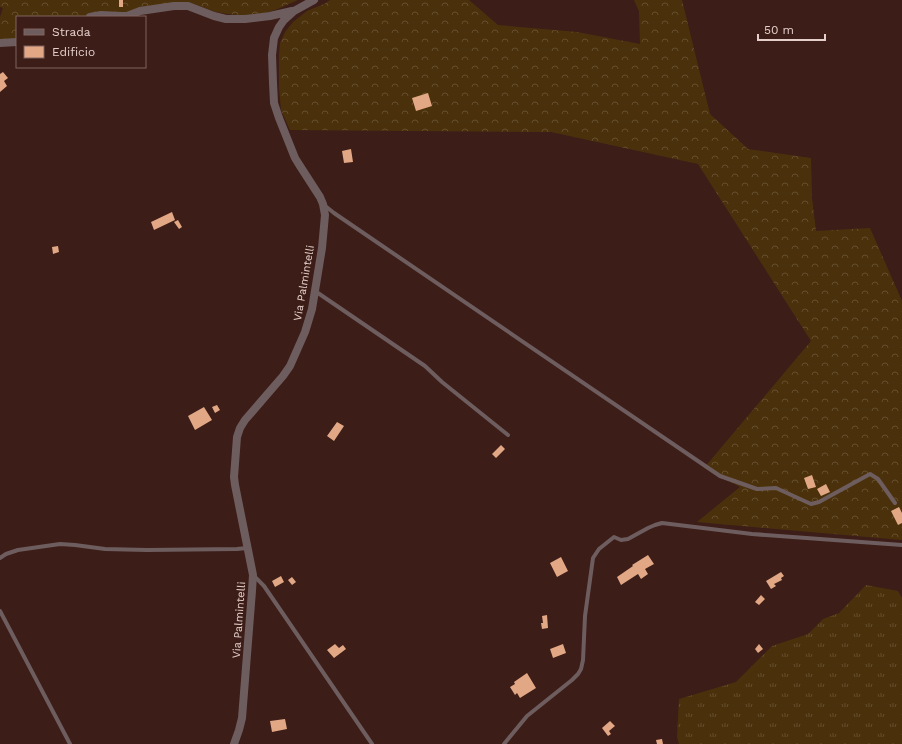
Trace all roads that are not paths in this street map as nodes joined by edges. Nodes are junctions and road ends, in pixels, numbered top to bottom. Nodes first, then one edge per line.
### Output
1 (314, 0) edge
2 (294, 11) junction
3 (96, 16) edge
4 (121, 16) edge
5 (127, 16) edge
6 (16, 42) edge
7 (0, 43) edge
8 (323, 204) junction
9 (315, 291) junction
10 (508, 435) dead end
11 (895, 503) dead end
12 (902, 545) edge
13 (248, 548) junction
14 (0, 558) edge
15 (253, 575) junction
16 (0, 611) edge
17 (70, 744) edge
18 (234, 744) edge
19 (372, 744) edge
20 (504, 744) edge

1 - 2 street, Via Palmintelli
2 - 5 street
2 - 8 street, Via Palmintelli
3 - 4 street
6 - 7 street
8 - 9 street, Via Palmintelli
8 - 11 lane
9 - 10 lane
9 - 13 street, Via Palmintelli
12 - 20 lane
13 - 14 lane
13 - 15 street, Via Palmintelli
15 - 18 street, Via Palmintelli
15 - 19 lane
16 - 17 lane

